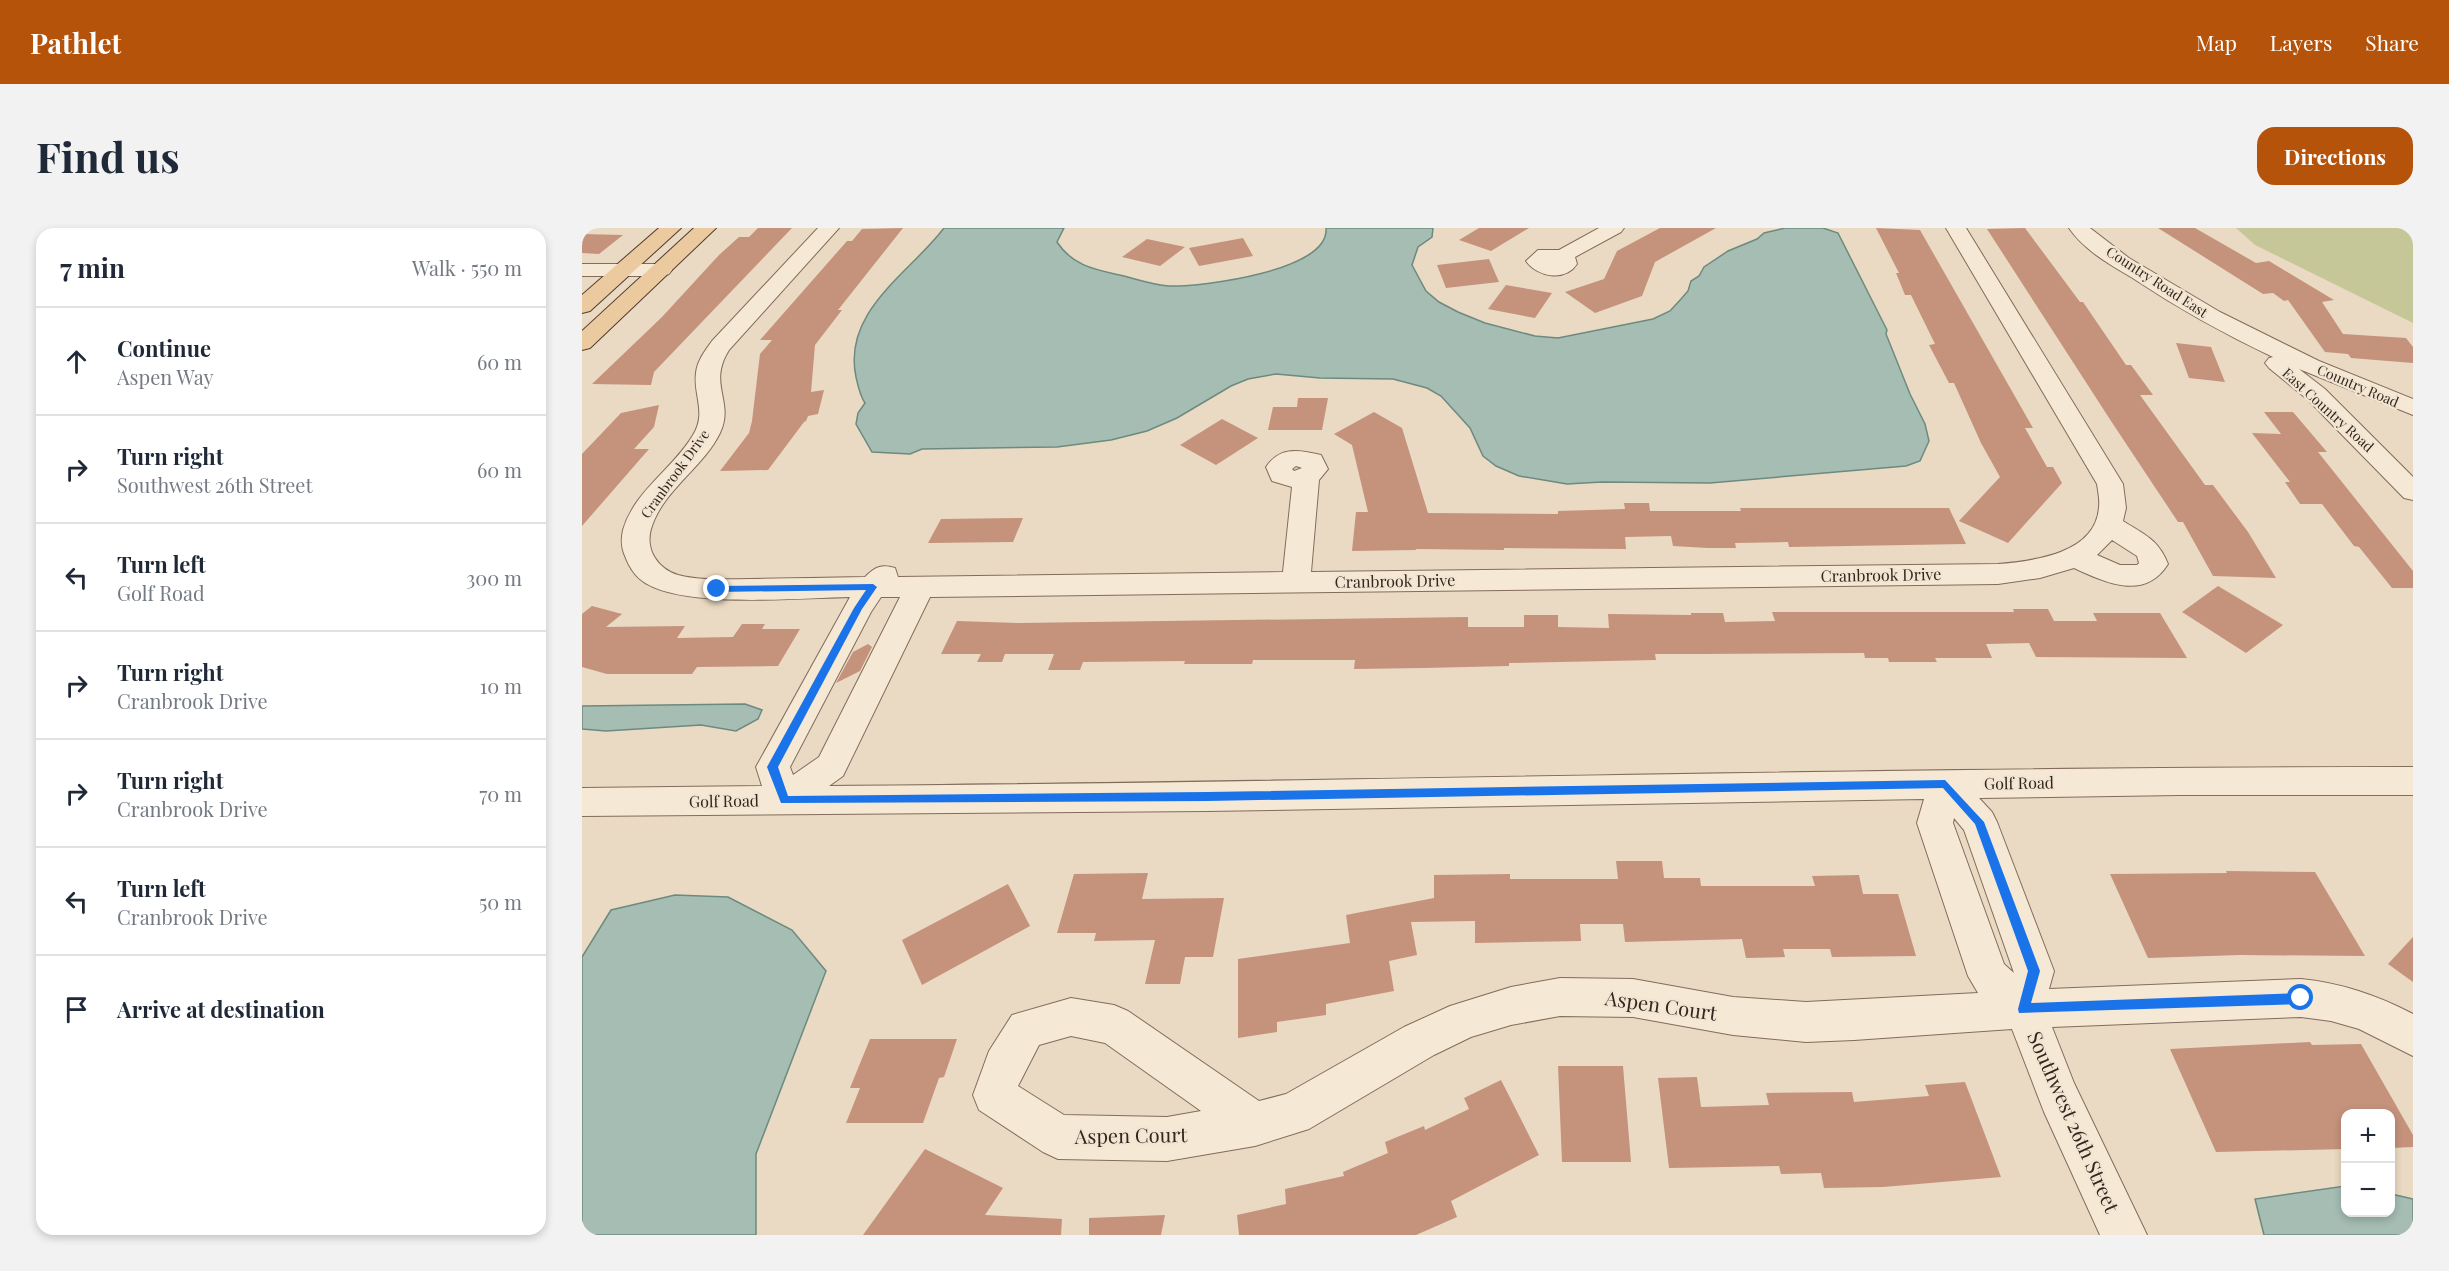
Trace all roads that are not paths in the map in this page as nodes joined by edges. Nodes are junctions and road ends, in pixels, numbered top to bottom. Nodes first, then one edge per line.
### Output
1 (671, 228) edge
2 (706, 228) edge
3 (829, 228) edge
4 (1614, 228) edge
5 (1956, 228) edge
6 (2079, 228) edge
7 (1562, 256) dead end
8 (582, 270) edge
9 (619, 274) junction
10 (656, 275) junction
11 (582, 278) edge
12 (582, 306) edge
13 (2238, 332) junction
14 (582, 343) edge
15 (2413, 408) edge
16 (1306, 477) dead end
17 (2413, 492) edge
18 (2109, 525) junction
19 (2076, 557) junction
20 (1296, 582) junction
21 (920, 586) junction
22 (873, 587) junction
23 (2413, 782) edge
24 (1945, 784) junction
25 (784, 800) junction
26 (582, 802) edge
27 (2024, 1009) junction
28 (2413, 1036) edge
29 (1255, 1124) junction
30 (2124, 1235) edge

1 - 9 main road
2 - 10 main road
3 - 22 street, Cranbrook Drive
4 - 7 street
5 - 18 street
6 - 13 street, Country Road East
8 - 9 street
9 - 10 street
9 - 11 street
9 - 12 main road
10 - 14 main road
13 - 15 street, Country Road
13 - 17 street, East Country Road
16 - 20 street
18 - 19 street, Cranbrook Drive
18 - 19 street
19 - 20 street, Cranbrook Drive
20 - 21 street, Cranbrook Drive
21 - 22 street
21 - 25 street
22 - 25 street
23 - 24 street, Golf Road
24 - 25 street, Golf Road
24 - 27 street, Southwest 26th Street
25 - 26 street, Golf Road
27 - 28 street, Aspen Court
27 - 29 street, Aspen Court
27 - 30 street, Southwest 26th Street
29 - 29 street, Aspen Court

